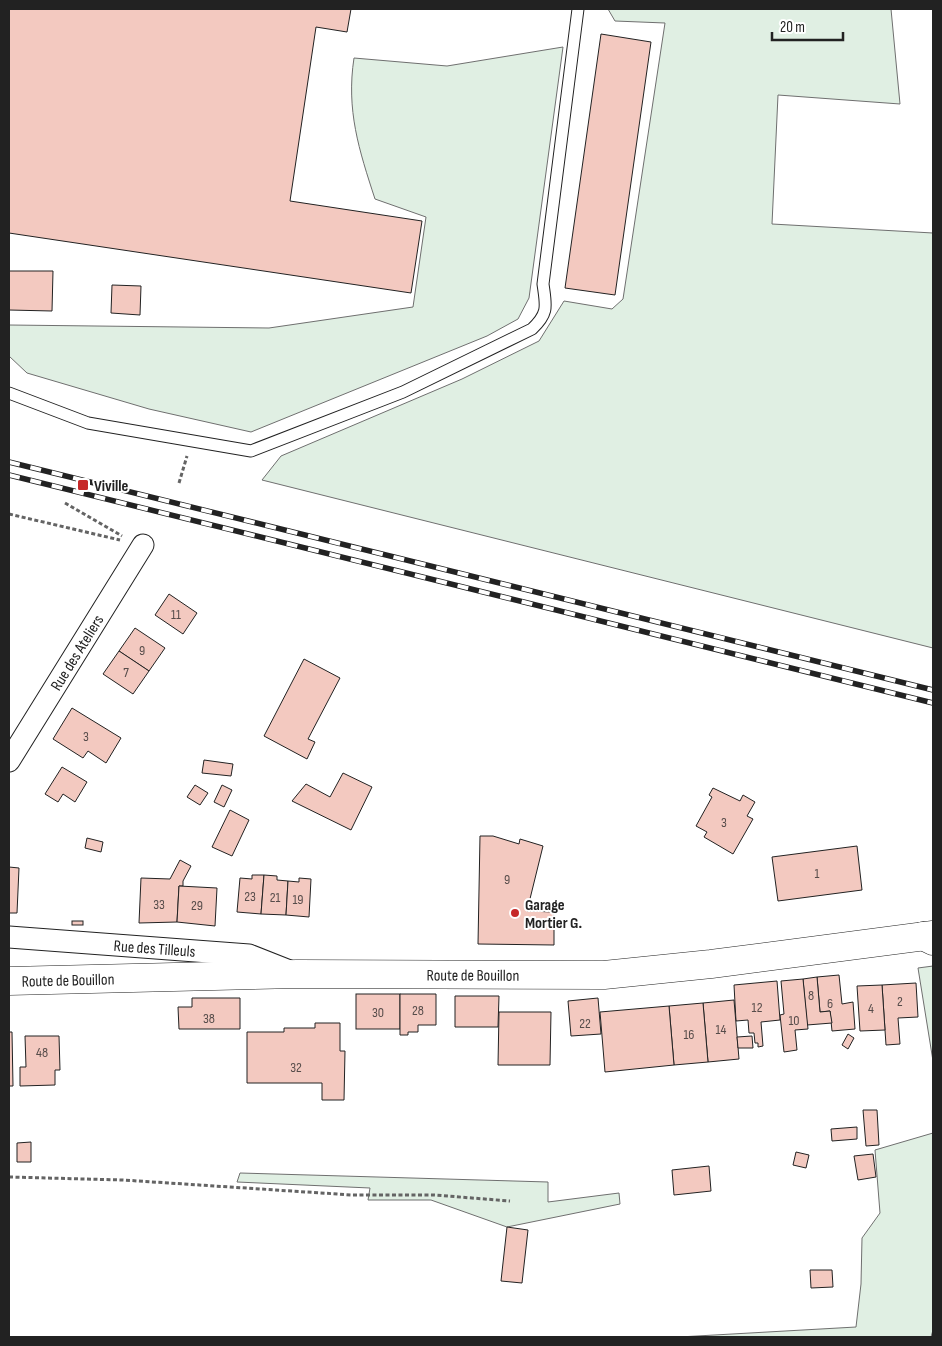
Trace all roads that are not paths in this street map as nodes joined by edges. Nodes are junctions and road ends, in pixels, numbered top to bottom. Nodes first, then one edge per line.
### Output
1 (578, 9) edge
2 (9, 392) edge
3 (143, 545) road end
4 (9, 761) edge
5 (9, 937) edge
6 (930, 937) edge
7 (297, 974) junction
8 (9, 981) edge

1 - 2 lane
3 - 4 street, Rue des Ateliers
5 - 7 street, Rue des Tilleuls
6 - 7 main road, Route de Bouillon
7 - 8 main road, Route de Bouillon

